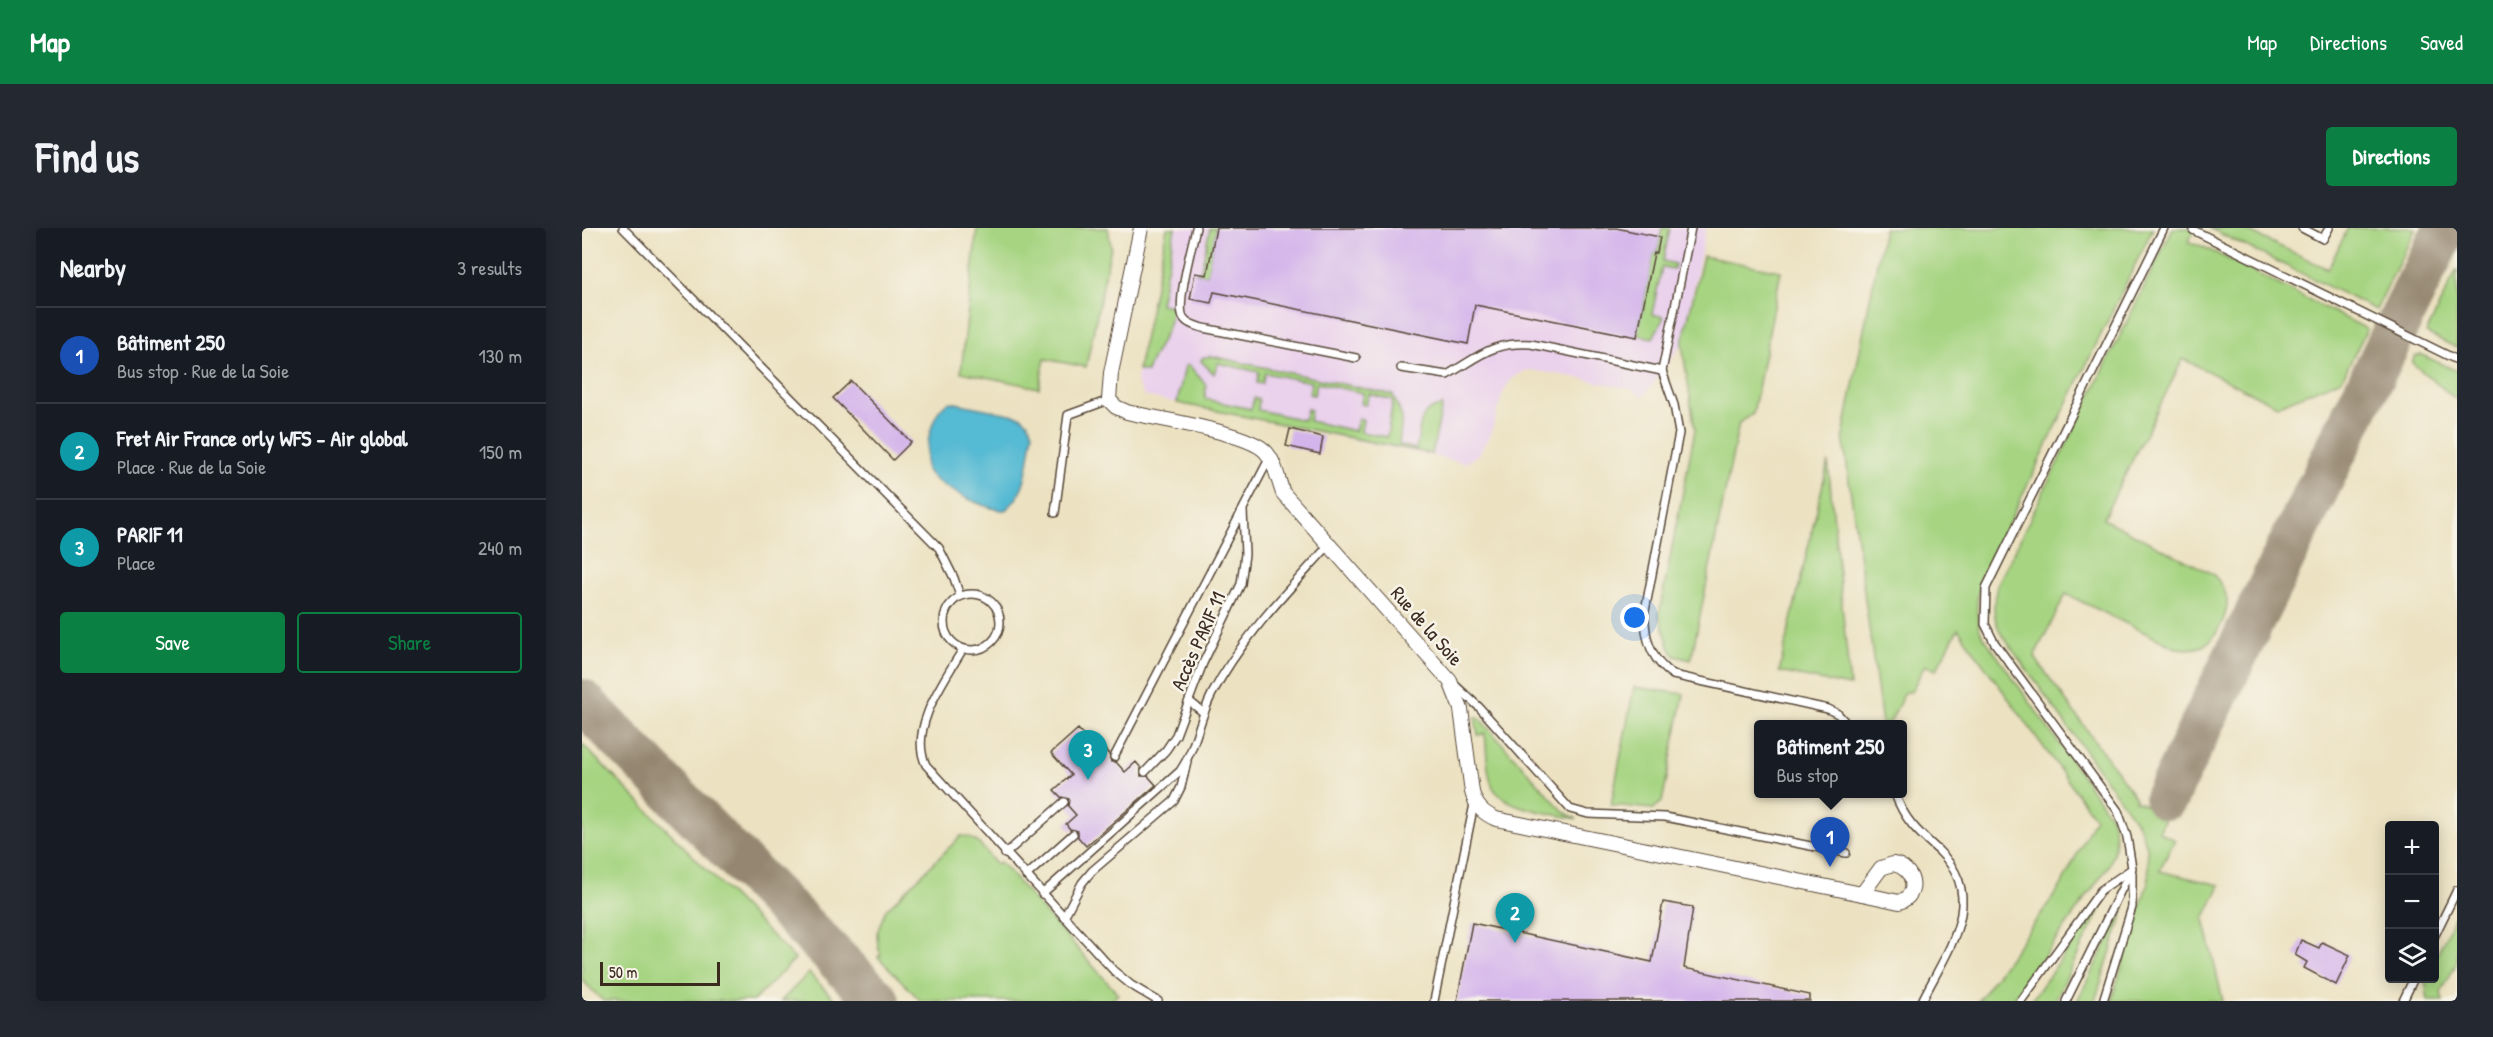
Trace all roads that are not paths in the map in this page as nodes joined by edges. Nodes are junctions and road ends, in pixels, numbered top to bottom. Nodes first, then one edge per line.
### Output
1 (623, 228) edge
2 (1141, 228) edge
3 (1196, 228) edge
4 (1691, 228) edge
5 (2164, 228) edge
6 (2302, 228) edge
7 (2329, 228) edge
8 (2193, 230) dead end
9 (1356, 358) dead end
10 (2457, 360) edge
11 (1401, 368) dead end
12 (1662, 371) junction
13 (1109, 400) junction
14 (1270, 457) junction
15 (1243, 511) junction
16 (1055, 513) dead end
17 (1329, 545) junction
18 (960, 596) junction
19 (963, 649) junction
20 (1450, 681) junction
21 (1189, 701) junction
22 (1204, 713) junction
23 (1843, 720) edge
24 (1114, 758) dead end
25 (1188, 760) junction
26 (1145, 771) dead end
27 (1897, 798) edge
28 (1475, 801) junction
29 (1064, 802) dead end
30 (1073, 834) dead end
31 (1005, 854) junction
32 (1846, 854) dead end
33 (2132, 868) junction
34 (1026, 876) junction
35 (2457, 890) edge
36 (1042, 894) junction
37 (1862, 894) dead end
38 (1064, 917) junction
39 (2438, 929) edge
40 (2412, 983) edge
41 (2405, 1000) edge
42 (1158, 1001) edge
43 (1434, 1001) edge
44 (1922, 1001) edge
45 (2020, 1001) edge
46 (2066, 1001) edge
47 (2103, 1001) edge

1 - 18 lane
2 - 13 street
3 - 9 lane
4 - 12 lane
5 - 33 lane
6 - 7 lane
8 - 10 lane
11 - 12 lane
12 - 23 lane
13 - 14 street
13 - 16 lane
14 - 15 lane, Accès PARIF 11
14 - 17 street, Rue de la Soie
15 - 21 lane, Accès PARIF 11
15 - 24 lane, Accès PARIF 11
17 - 20 street, Rue de la Soie
17 - 22 lane
18 - 19 lane
18 - 19 lane
19 - 31 lane
20 - 28 street, Rue de la Soie
20 - 32 lane
21 - 22 lane
21 - 26 lane, Accès PARIF 11
22 - 25 lane
25 - 36 lane
25 - 38 lane
27 - 44 lane
28 - 37 street
28 - 43 lane
29 - 31 lane
30 - 34 lane
31 - 34 lane
33 - 45 lane
33 - 46 lane
33 - 47 lane
34 - 36 lane
35 - 39 lane
36 - 38 lane
38 - 42 lane
40 - 41 lane

